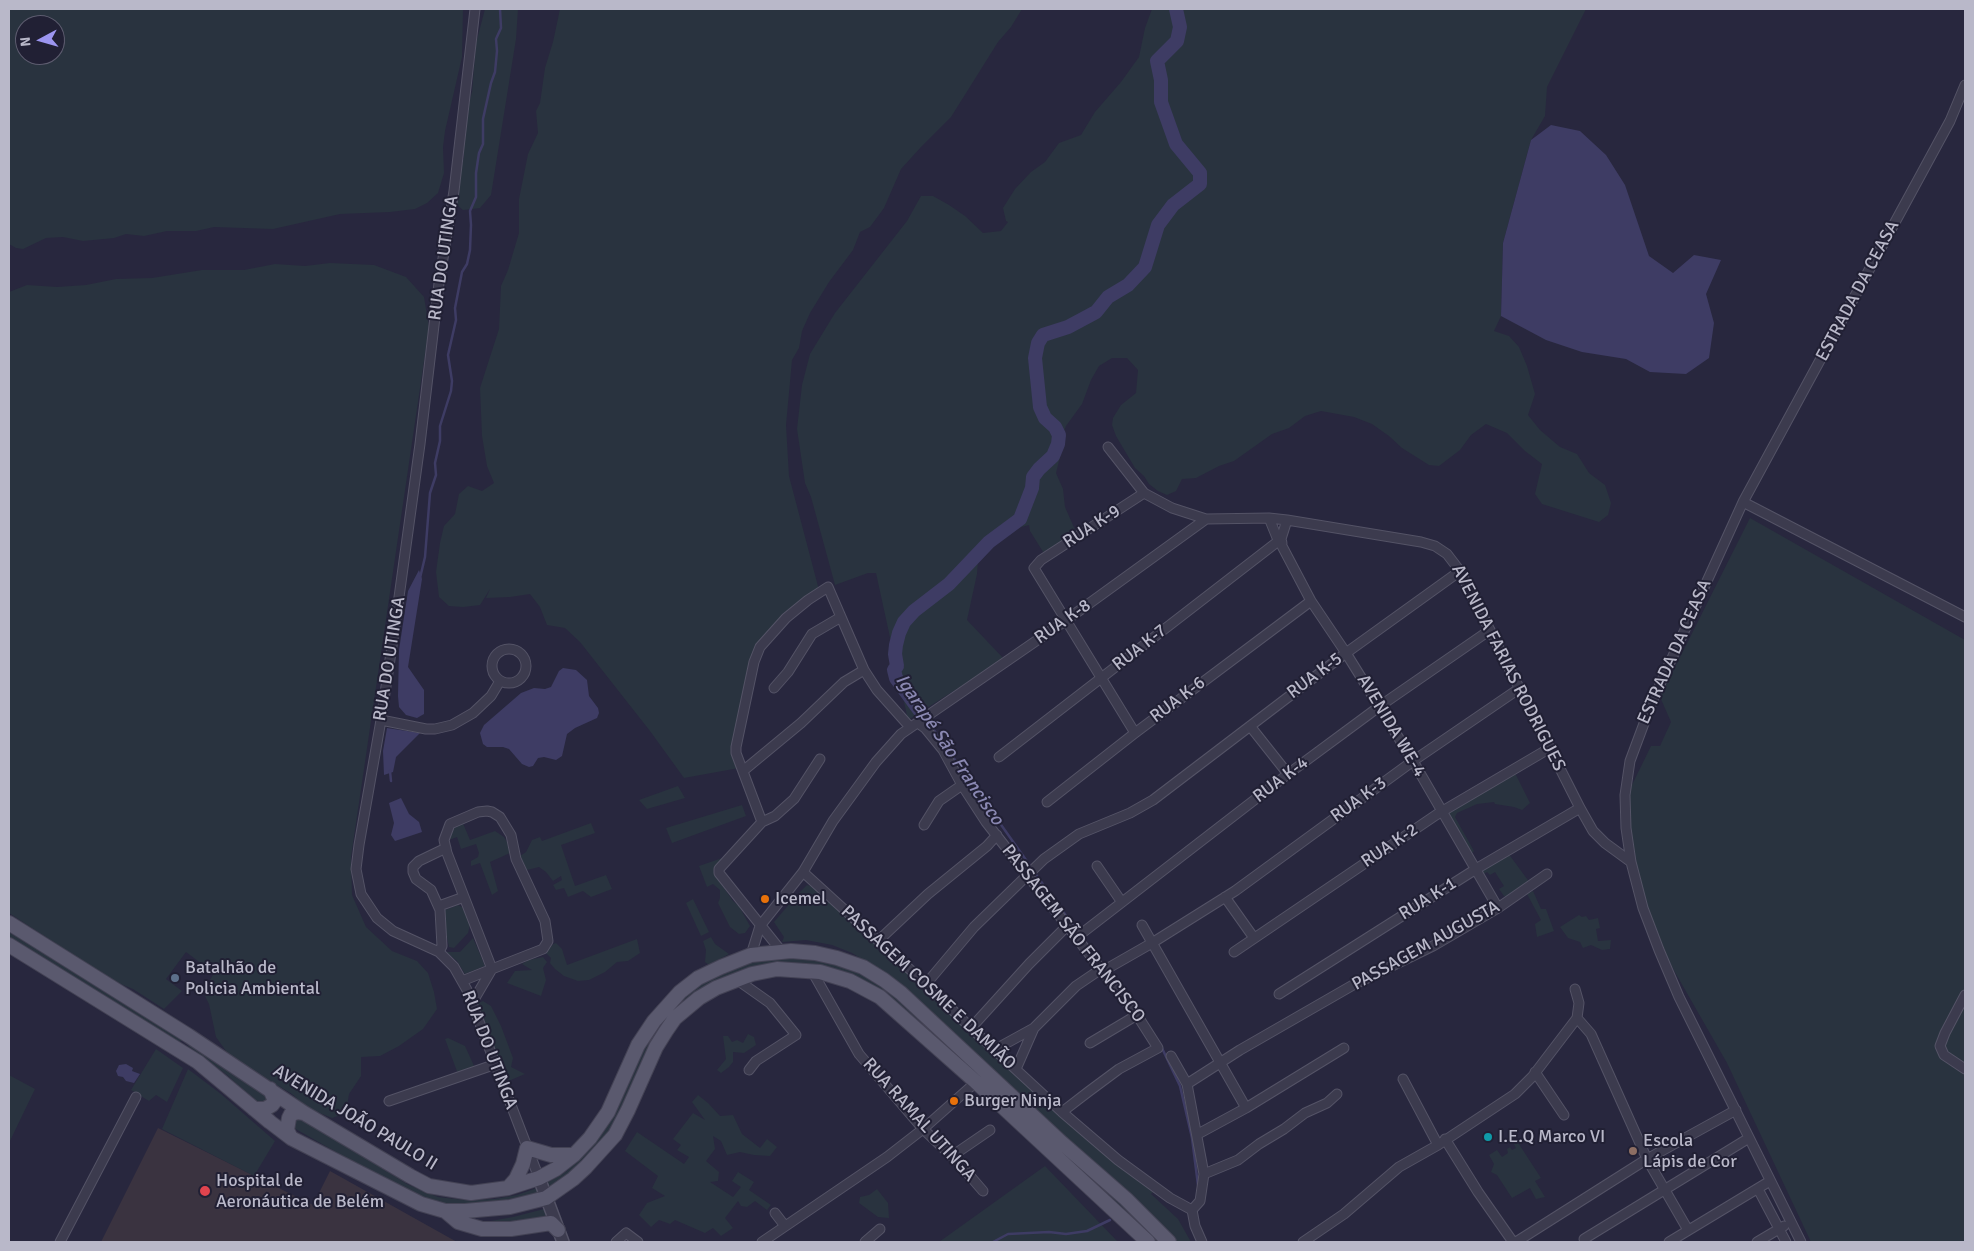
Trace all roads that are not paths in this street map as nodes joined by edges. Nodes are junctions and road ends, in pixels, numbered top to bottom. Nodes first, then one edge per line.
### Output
1 (475, 9) edge
2 (1965, 86) edge
3 (1108, 446) dead end
4 (1144, 493) junction
5 (1743, 502) junction
6 (1269, 518) junction
7 (1206, 519) junction
8 (1288, 520) junction
9 (1281, 542) junction
10 (1460, 571) junction
11 (1311, 600) junction
12 (841, 618) junction
13 (1965, 618) edge
14 (1065, 621) junction
15 (1490, 630) junction
16 (1346, 652) junction
17 (864, 670) junction
18 (1101, 678) junction
19 (500, 681) dead end
20 (774, 688) dead end
21 (1520, 688) junction
22 (1380, 706) junction
23 (381, 720) junction
24 (920, 721) junction
25 (1250, 726) junction
26 (1135, 733) junction
27 (1550, 748) junction
28 (999, 758) dead end
29 (820, 760) dead end
30 (1413, 761) junction
31 (743, 771) junction
32 (1288, 774) junction
33 (962, 785) junction
34 (1047, 802) dead end
35 (1580, 808) junction
36 (1443, 811) junction
37 (762, 822) junction
38 (924, 825) dead end
39 (997, 835) junction
40 (446, 848) junction
41 (1630, 862) junction
42 (1097, 866) dead end
43 (1476, 868) junction
44 (803, 872) junction
45 (1031, 872) junction
46 (1548, 874) dead end
47 (464, 897) junction
48 (1225, 897) junction
49 (1121, 901) junction
50 (439, 906) junction
51 (1498, 908) junction
52 (9, 923) edge
53 (1142, 925) dead end
54 (760, 926) junction
55 (1067, 926) junction
56 (1079, 935) junction
57 (1254, 938) junction
58 (879, 940) junction
59 (1152, 943) junction
60 (9, 945) edge
61 (439, 952) junction
62 (782, 952) junction
63 (1234, 952) dead end
64 (751, 956) junction
65 (492, 969) junction
66 (1104, 970) junction
67 (812, 971) junction
68 (736, 980) junction
69 (462, 981) junction
70 (926, 984) junction
71 (1575, 989) dead end
72 (1279, 994) dead end
73 (1965, 995) edge
74 (472, 1004) junction
75 (1137, 1015) junction
76 (1576, 1018) junction
77 (971, 1028) junction
78 (1034, 1028) junction
79 (1090, 1043) dead end
80 (1344, 1048) dead end
81 (994, 1050) junction
82 (1171, 1056) dead end
83 (496, 1064) junction
84 (1220, 1064) junction
85 (1965, 1068) edge
86 (1016, 1069) junction
87 (749, 1070) dead end
88 (1535, 1072) junction
89 (1403, 1078) dead end
90 (976, 1082) junction
91 (1187, 1084) junction
92 (270, 1089) junction
93 (1337, 1094) dead end
94 (136, 1097) dead end
95 (389, 1101) dead end
96 (1246, 1108) junction
97 (254, 1109) junction
98 (1736, 1110) junction
99 (1062, 1112) junction
100 (304, 1114) junction
101 (1564, 1115) dead end
102 (923, 1129) junction
103 (990, 1130) dead end
104 (1198, 1134) junction
105 (291, 1138) junction
106 (1749, 1138) junction
107 (1442, 1142) junction
108 (527, 1148) junction
109 (574, 1155) junction
110 (952, 1156) junction
111 (1647, 1159) junction
112 (1204, 1174) junction
113 (539, 1178) junction
114 (1770, 1181) junction
115 (508, 1188) junction
116 (1664, 1188) junction
117 (1758, 1189) junction
118 (983, 1191) dead end
119 (546, 1198) junction
120 (1192, 1210) junction
121 (445, 1211) junction
122 (551, 1212) junction
123 (775, 1213) dead end
124 (1791, 1222) junction
125 (542, 1224) junction
126 (786, 1226) junction
127 (880, 1229) dead end
128 (1779, 1229) junction
129 (1688, 1230) junction
130 (561, 1236) edge
131 (1584, 1238) dead end
132 (60, 1242) edge
133 (616, 1242) edge
134 (638, 1242) edge
135 (762, 1242) edge
136 (865, 1242) edge
137 (1148, 1242) edge
138 (1169, 1242) edge
139 (1202, 1242) edge
140 (1303, 1242) edge
141 (1515, 1242) edge
142 (1669, 1242) edge
143 (1757, 1242) edge
144 (1786, 1242) edge
145 (1801, 1242) edge

1 - 23 street, RUA DO UTINGA
2 - 5 street, ESTRADA DA CEASA
3 - 4 street, AVENIDA FARIAS RODRIGUES
4 - 7 street, AVENIDA FARIAS RODRIGUES
4 - 14 street, RUA K-9
5 - 13 street
5 - 41 street, ESTRADA DA CEASA
6 - 7 street, AVENIDA FARIAS RODRIGUES
6 - 8 street, AVENIDA FARIAS RODRIGUES
6 - 9 street, AVENIDA WE-4
7 - 14 street, RUA K-8
8 - 9 street
8 - 10 street, AVENIDA FARIAS RODRIGUES
9 - 11 street, AVENIDA WE-4
9 - 18 street, RUA K-7
10 - 15 street, AVENIDA FARIAS RODRIGUES
10 - 16 street, RUA K-5
11 - 16 street, AVENIDA WE-4
11 - 26 street, RUA K-6
12 - 17 street, PASSAGEM SÃO FRANCISCO
12 - 20 street
12 - 31 street, PASSAGEM SÃO FRANCISCO
14 - 18 street
14 - 24 street, RUA K-8
15 - 21 street, AVENIDA FARIAS RODRIGUES
15 - 22 street, RUA K-4
16 - 22 street, AVENIDA WE-4
16 - 25 street, RUA K-5
17 - 24 street, PASSAGEM SÃO FRANCISCO
17 - 31 street
18 - 26 street
18 - 28 street, RUA K-7
19 - 23 street
21 - 27 street, AVENIDA FARIAS RODRIGUES
21 - 30 street, RUA K-3
22 - 30 street, AVENIDA WE-4
22 - 32 street, RUA K-4
23 - 61 street, RUA DO UTINGA
24 - 33 street, PASSAGEM SÃO FRANCISCO
24 - 44 street, RUA K-8
25 - 32 street
25 - 45 street, RUA K-5
26 - 34 street, RUA K-6
27 - 35 street, AVENIDA FARIAS RODRIGUES
27 - 36 street, RUA K-2
29 - 37 street
30 - 36 street, AVENIDA WE-4
30 - 48 street, RUA K-3
31 - 37 street
32 - 49 street, RUA K-4
33 - 38 street
33 - 39 street, PASSAGEM SÃO FRANCISCO
35 - 41 street, AVENIDA FARIAS RODRIGUES
35 - 43 street, RUA K-1
36 - 43 street, AVENIDA WE-4
36 - 57 street, RUA K-2
37 - 54 street
39 - 45 street, PASSAGEM SÃO FRANCISCO
39 - 58 street
40 - 47 street
40 - 50 street
40 - 65 street
41 - 98 street, ESTRADA DA CEASA
42 - 49 street
43 - 51 street, AVENIDA WE-4
43 - 72 street, RUA K-1
44 - 54 street, RUA K-8
44 - 58 street, PASSAGEM COSME E DAMIÃO
45 - 55 street, PASSAGEM SÃO FRANCISCO
45 - 70 street, RUA K-5
46 - 51 street, PASSAGEM AUGUSTA
47 - 50 street
47 - 65 street
48 - 57 street
48 - 59 street, RUA K-3
49 - 56 street, RUA K-4
50 - 61 street
51 - 84 street, PASSAGEM AUGUSTA
52 - 92 main road, AVENIDA JOÃO PAULO II
53 - 59 street
54 - 62 street
54 - 64 street
55 - 56 street, PASSAGEM SÃO FRANCISCO
55 - 77 street
56 - 66 street, PASSAGEM SÃO FRANCISCO
57 - 63 street, RUA K-2
58 - 70 street, PASSAGEM COSME E DAMIÃO
59 - 66 street, RUA K-3
59 - 84 street
60 - 97 main road
61 - 69 street, RUA DO UTINGA
62 - 64 main road, AVENIDA JOÃO PAULO II
62 - 138 main road, AVENIDA JOÃO PAULO II
64 - 109 main road, AVENIDA JOÃO PAULO II
65 - 69 street
65 - 74 street
66 - 75 street, PASSAGEM SÃO FRANCISCO
66 - 78 street, RUA K-3
67 - 68 main road
67 - 90 main road
67 - 102 street, RUA RAMAL UTINGA
68 - 87 street
68 - 119 main road
69 - 74 street, RUA DO UTINGA
70 - 77 street, PASSAGEM COSME E DAMIÃO
71 - 76 street
73 - 85 street
74 - 83 street, RUA DO UTINGA
75 - 79 street
75 - 99 street, PASSAGEM SÃO FRANCISCO
76 - 88 street
76 - 111 street
77 - 81 street, PASSAGEM COSME E DAMIÃO
78 - 81 street
78 - 86 street
80 - 96 street
81 - 86 street, PASSAGEM COSME E DAMIÃO
82 - 91 street
83 - 95 street
83 - 108 street, RUA DO UTINGA
84 - 91 street, PASSAGEM AUGUSTA
84 - 96 street
86 - 99 street, PASSAGEM COSME E DAMIÃO
88 - 101 street
88 - 107 street
89 - 107 street
90 - 102 street
90 - 137 main road
91 - 104 street
92 - 97 main road
92 - 100 main road, AVENIDA JOÃO PAULO II
93 - 112 street
94 - 132 street
96 - 104 street
97 - 105 main road
98 - 106 street, ESTRADA DA CEASA
98 - 111 street
99 - 120 street, PASSAGEM COSME E DAMIÃO
100 - 105 main road
100 - 115 main road, AVENIDA JOÃO PAULO II
102 - 110 street, RUA RAMAL UTINGA
102 - 126 street
103 - 110 street
104 - 112 street
105 - 121 main road
106 - 114 street, ESTRADA DA CEASA
106 - 116 street
107 - 140 street
107 - 141 street
108 - 109 main road
108 - 113 street, RUA DO UTINGA
108 - 115 main road
109 - 113 main road, AVENIDA JOÃO PAULO II
110 - 118 street, RUA RAMAL UTINGA
111 - 116 street
111 - 141 street
112 - 120 street
113 - 115 main road, AVENIDA JOÃO PAULO II
113 - 119 street, RUA DO UTINGA
114 - 117 street
114 - 124 street, ESTRADA DA CEASA
116 - 129 street
116 - 131 street
117 - 128 street
117 - 129 street
119 - 121 main road
119 - 122 street, RUA DO UTINGA
120 - 139 street
121 - 125 main road
122 - 125 main road
122 - 130 street, RUA DO UTINGA
123 - 126 street
124 - 128 street
124 - 145 street, ESTRADA DA CEASA
125 - 130 main road
126 - 135 street
127 - 136 street
128 - 143 street
128 - 144 street
129 - 142 street
133 - 134 street

